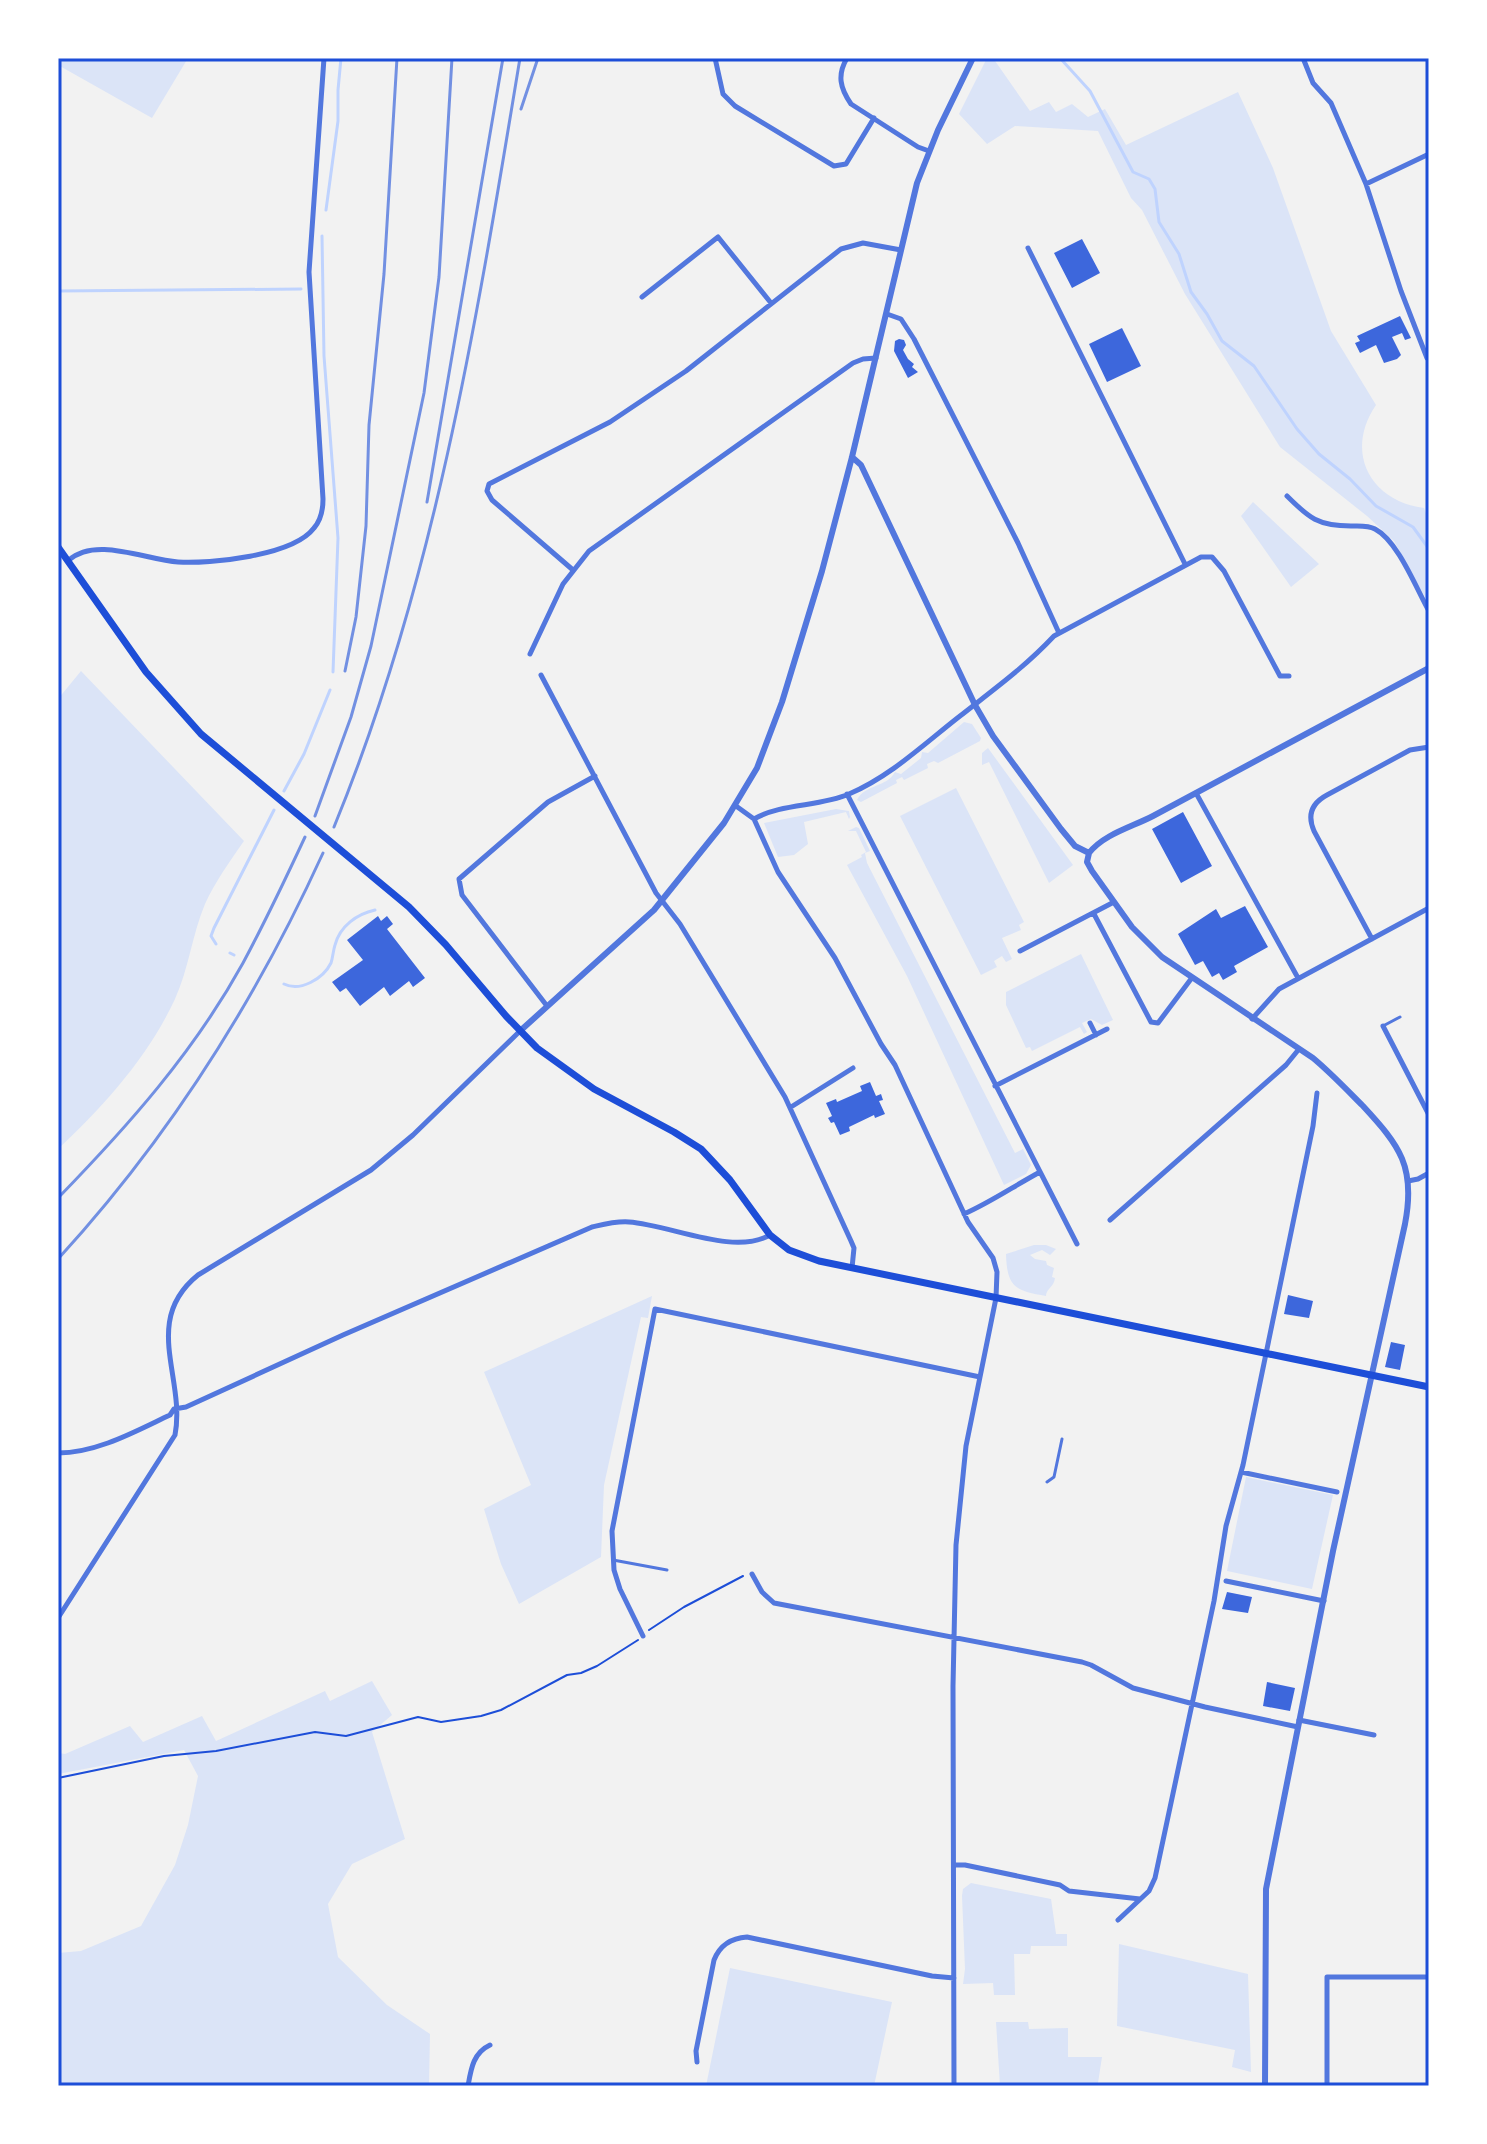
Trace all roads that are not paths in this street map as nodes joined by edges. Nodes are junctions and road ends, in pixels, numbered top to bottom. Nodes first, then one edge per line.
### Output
1 (324, 58) edge
2 (715, 58) edge
3 (847, 58) edge
4 (973, 58) edge
5 (1303, 58) edge
6 (874, 118) junction
7 (929, 151) junction
8 (1429, 154) edge
9 (1366, 184) junction
10 (1028, 248) dead end
11 (901, 250) junction
12 (642, 297) dead end
13 (771, 303) junction
14 (887, 314) junction
15 (1428, 357) edge
16 (876, 358) junction
17 (852, 457) junction
18 (1287, 496) dead end
19 (58, 547) edge
20 (69, 560) junction
21 (1185, 564) junction
22 (573, 570) junction
23 (1429, 611) edge
24 (1059, 633) junction
25 (530, 654) dead end
26 (1429, 668) edge
27 (541, 675) dead end
28 (1289, 676) dead end
29 (975, 705) junction
30 (1429, 747) edge
31 (595, 776) junction
32 (1196, 793) junction
33 (847, 794) junction
34 (736, 806) junction
35 (754, 819) junction
36 (1089, 853) junction
37 (662, 901) junction
38 (1114, 902) junction
39 (1429, 908) edge
40 (1094, 914) junction
41 (1372, 939) junction
42 (1020, 951) dead end
43 (1298, 978) junction
44 (1191, 979) junction
45 (547, 1006) junction
46 (1400, 1017) dead end
47 (1252, 1019) junction
48 (1090, 1023) dead end
49 (1383, 1026) joint
50 (1107, 1029) dead end
51 (520, 1031) junction
52 (1096, 1035) junction
53 (1299, 1049) junction
54 (853, 1068) dead end
55 (995, 1086) junction
56 (1317, 1093) dead end
57 (791, 1107) junction
58 (1429, 1115) edge
59 (1040, 1172) junction
60 (1429, 1173) edge
61 (1423, 1177) junction
62 (1408, 1181) junction
63 (1429, 1185) edge
64 (964, 1214) junction
65 (1110, 1220) dead end
66 (770, 1235) junction
67 (1077, 1244) dead end
68 (852, 1268) junction
69 (996, 1298) junction
70 (1267, 1354) junction
71 (1371, 1375) junction
72 (980, 1377) junction
73 (1429, 1387) edge
74 (174, 1409) junction
75 (1062, 1439) dead end
76 (58, 1453) edge
77 (1241, 1472) junction
78 (1047, 1482) dead end
79 (1337, 1492) joint
80 (1346, 1494) junction
81 (613, 1560) junction
82 (667, 1570) dead end
83 (752, 1574) road end
84 (1226, 1581) dead end
85 (1325, 1601) junction
86 (58, 1618) edge
87 (643, 1636) road end
88 (954, 1637) junction
89 (1193, 1704) junction
90 (1299, 1723) junction
91 (1374, 1735) dead end
92 (954, 1865) junction
93 (1141, 1899) junction
94 (1118, 1920) dead end
95 (1429, 1977) edge
96 (954, 1978) junction
97 (490, 2045) dead end
98 (697, 2062) dead end
99 (468, 2086) edge
100 (954, 2086) edge
101 (1265, 2086) edge
102 (1327, 2086) edge

1 - 20 street
2 - 6 street
3 - 6 street
4 - 7 street
5 - 9 street
6 - 7 street
7 - 11 street
8 - 9 street
9 - 15 street
10 - 21 street
11 - 13 street
11 - 14 street
12 - 13 street
13 - 22 street
14 - 16 street
14 - 24 street
16 - 17 street
16 - 22 street
17 - 29 street
17 - 34 street
18 - 23 street
19 - 20 main road
20 - 51 main road
21 - 24 street
21 - 28 street
22 - 25 street
24 - 29 street
26 - 32 street
27 - 31 street
29 - 33 street
29 - 36 street
30 - 41 street
31 - 37 street
31 - 45 street
32 - 36 street
32 - 43 street
33 - 35 street
33 - 55 street
34 - 35 street
34 - 37 street
35 - 64 street
36 - 38 street
37 - 45 street
37 - 57 street
38 - 40 street
38 - 44 street
39 - 41 street
40 - 42 street
40 - 44 street
41 - 43 street
43 - 47 street
44 - 47 street
45 - 51 street
46 - 49 lane
47 - 53 street
48 - 52 street
49 - 58 street
50 - 52 street
51 - 66 main road
51 - 74 street
52 - 55 street
53 - 62 street
53 - 65 street
54 - 57 street
55 - 59 street
56 - 70 street
57 - 68 street
59 - 64 street
59 - 67 street
60 - 61 street
61 - 62 street
61 - 63 street
62 - 71 street
64 - 69 street
66 - 68 main road
66 - 74 street
68 - 69 main road
69 - 70 main road
69 - 72 street
70 - 71 main road
70 - 77 street
71 - 73 main road
71 - 80 street
72 - 81 street
72 - 88 street
74 - 76 street
74 - 86 street
75 - 78 lane
77 - 79 street
77 - 89 street
79 - 80 lane
80 - 85 street
81 - 82 lane
81 - 87 street
83 - 88 street
84 - 85 street
85 - 90 street
88 - 89 street
88 - 92 street
89 - 90 street
89 - 93 street
90 - 91 street
90 - 101 street
92 - 93 street
92 - 96 street
93 - 94 street
95 - 102 street
96 - 98 street
96 - 100 street
97 - 99 street

